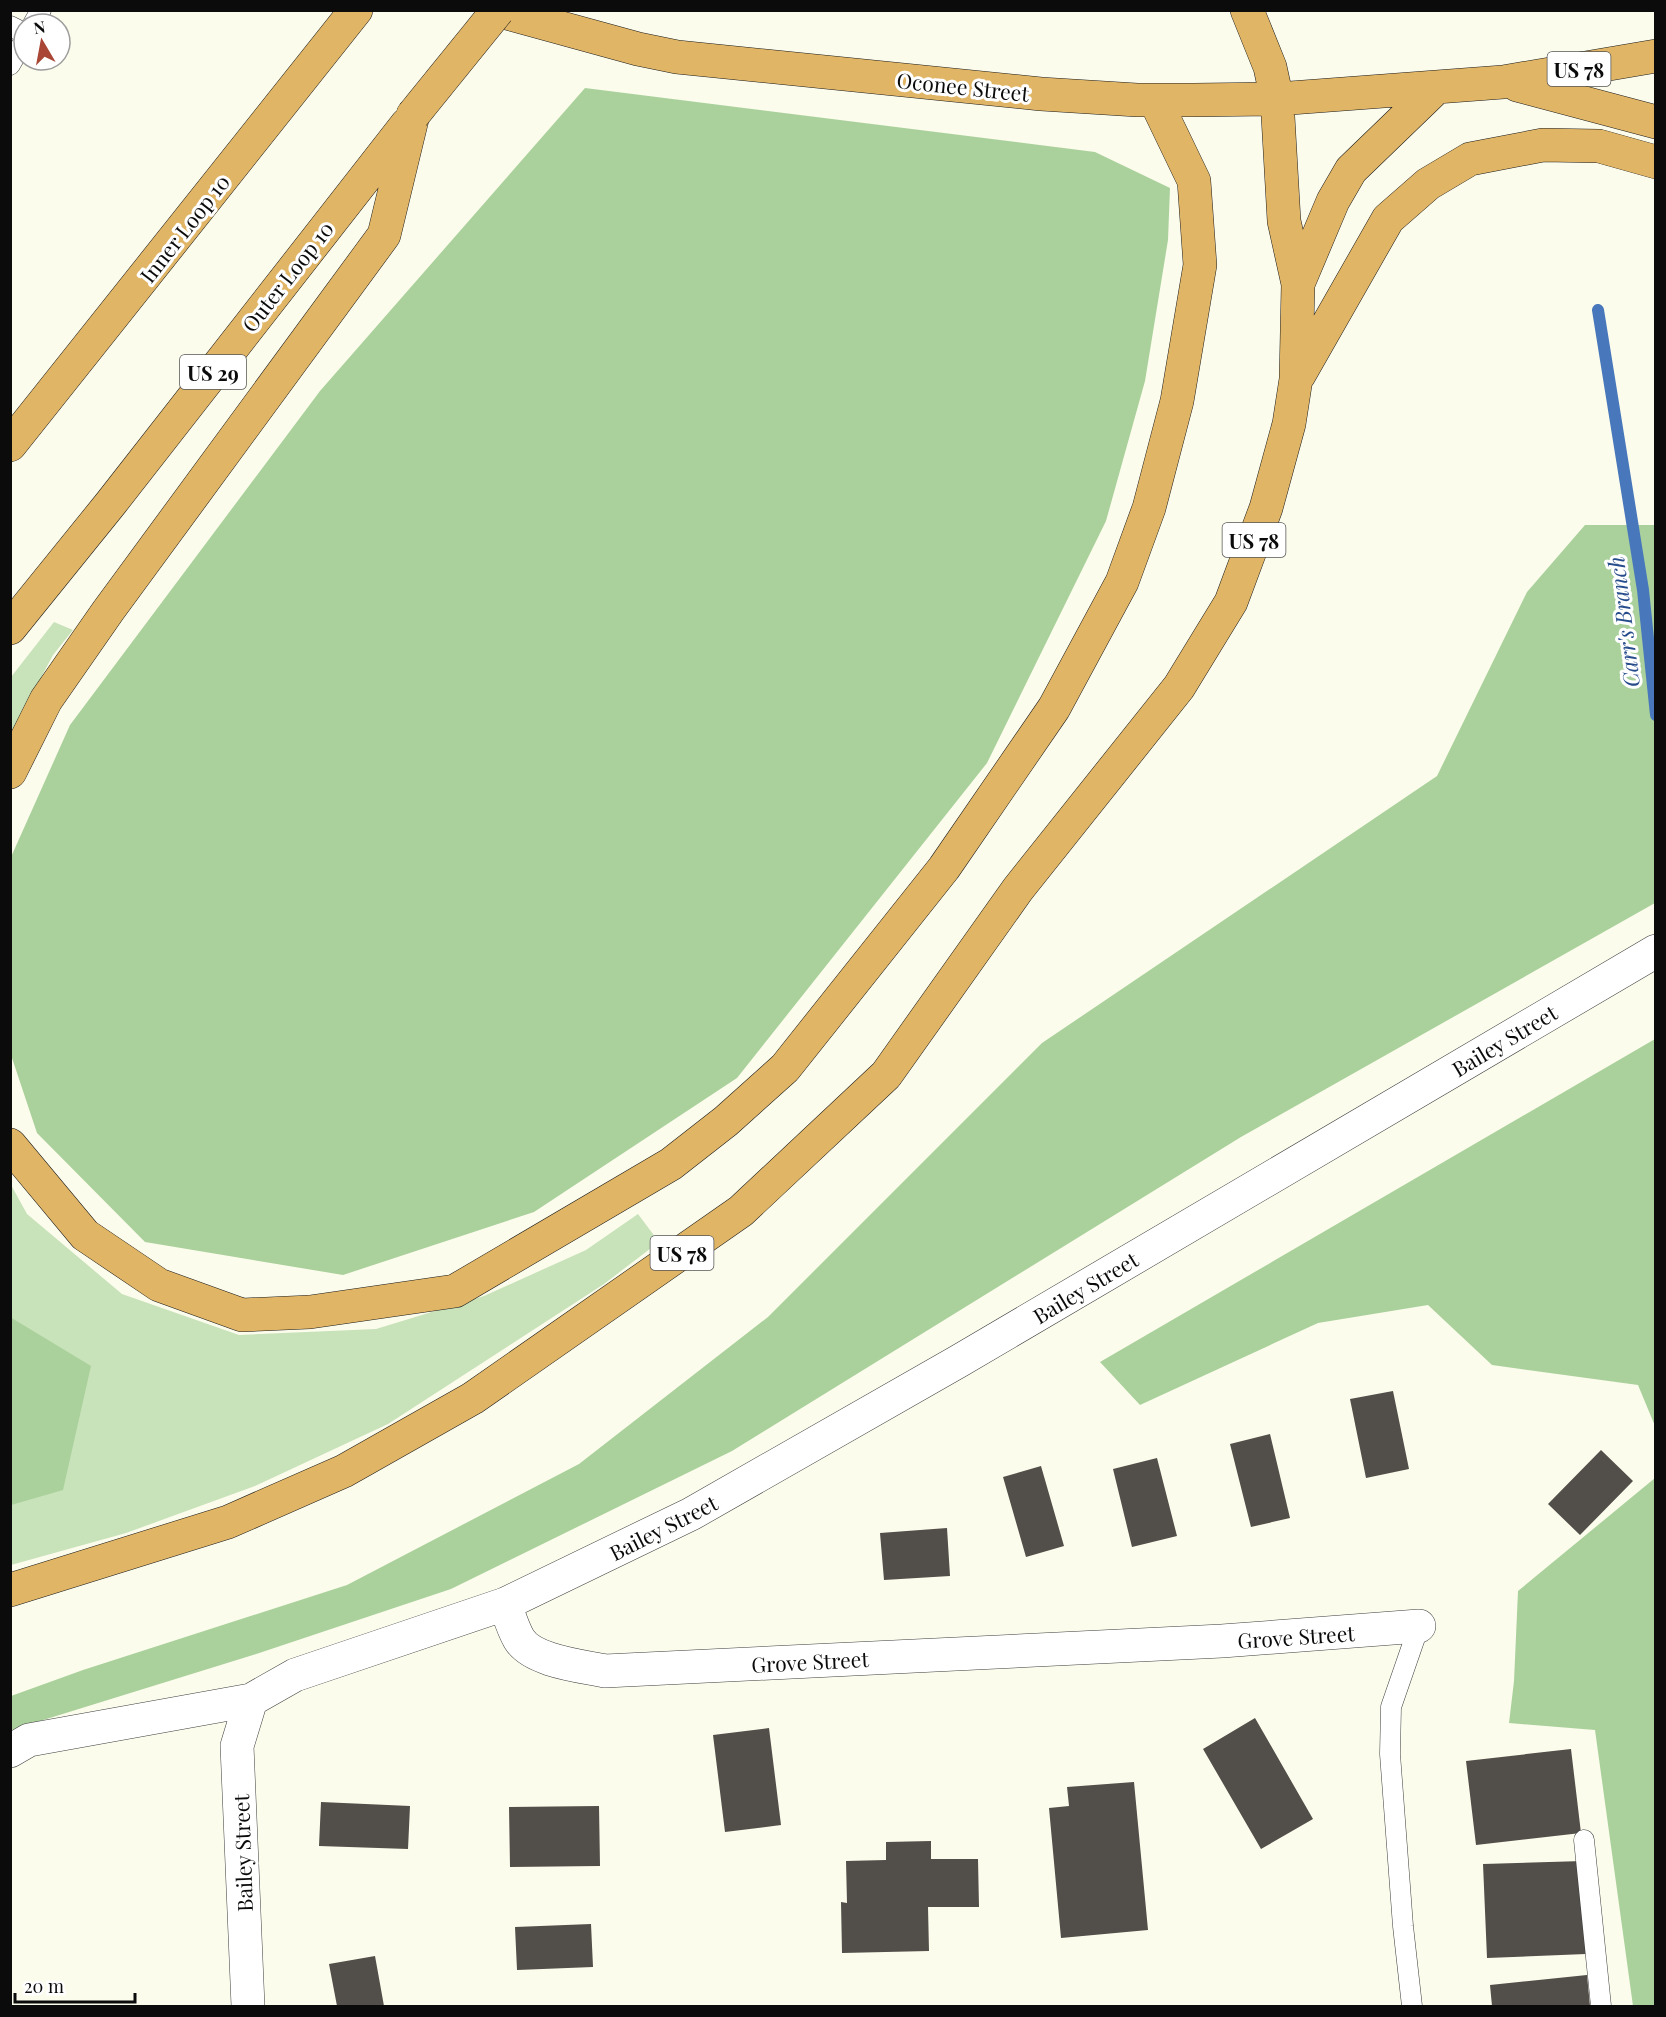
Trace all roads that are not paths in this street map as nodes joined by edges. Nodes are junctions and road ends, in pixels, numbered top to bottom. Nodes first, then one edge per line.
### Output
1 (356, 10) edge
2 (497, 10) edge
3 (1247, 10) edge
4 (1656, 56) edge
5 (1503, 82) junction
6 (1437, 87) junction
7 (1277, 99) junction
8 (1155, 100) junction
9 (413, 116) junction
10 (1656, 122) edge
11 (1656, 162) edge
12 (1298, 285) junction
13 (1296, 379) junction
14 (54, 391) junction
15 (10, 420) edge
16 (10, 445) edge
17 (10, 628) edge
18 (10, 772) edge
19 (1656, 951) edge
20 (10, 1145) edge
21 (10, 1590) edge
22 (505, 1604) junction
23 (1419, 1626) joint
24 (251, 1700) junction
25 (10, 1751) edge
26 (1584, 1840) dead end
27 (248, 2007) edge
28 (1413, 2007) edge
29 (1601, 2007) edge

1 - 14 highway, Inner Loop 10
2 - 8 highway, Oconee Street
2 - 9 highway, Outer Loop 10 / US 29, bridge
3 - 7 highway
4 - 5 highway, US 78
5 - 6 highway, US 78
5 - 10 highway
6 - 7 highway, Oconee Street
6 - 12 highway, US 78
7 - 8 highway, Oconee Street
7 - 12 highway
8 - 20 highway
9 - 17 highway, Outer Loop 10 / US 29
9 - 18 highway
11 - 13 highway
12 - 13 highway, US 78
13 - 21 highway, US 78
14 - 15 highway
14 - 16 highway, Inner Loop 10
19 - 22 street, Bailey Street
22 - 23 street, Grove Street
22 - 24 street
23 - 28 lane
24 - 25 street
24 - 27 street, Bailey Street
26 - 29 lane

